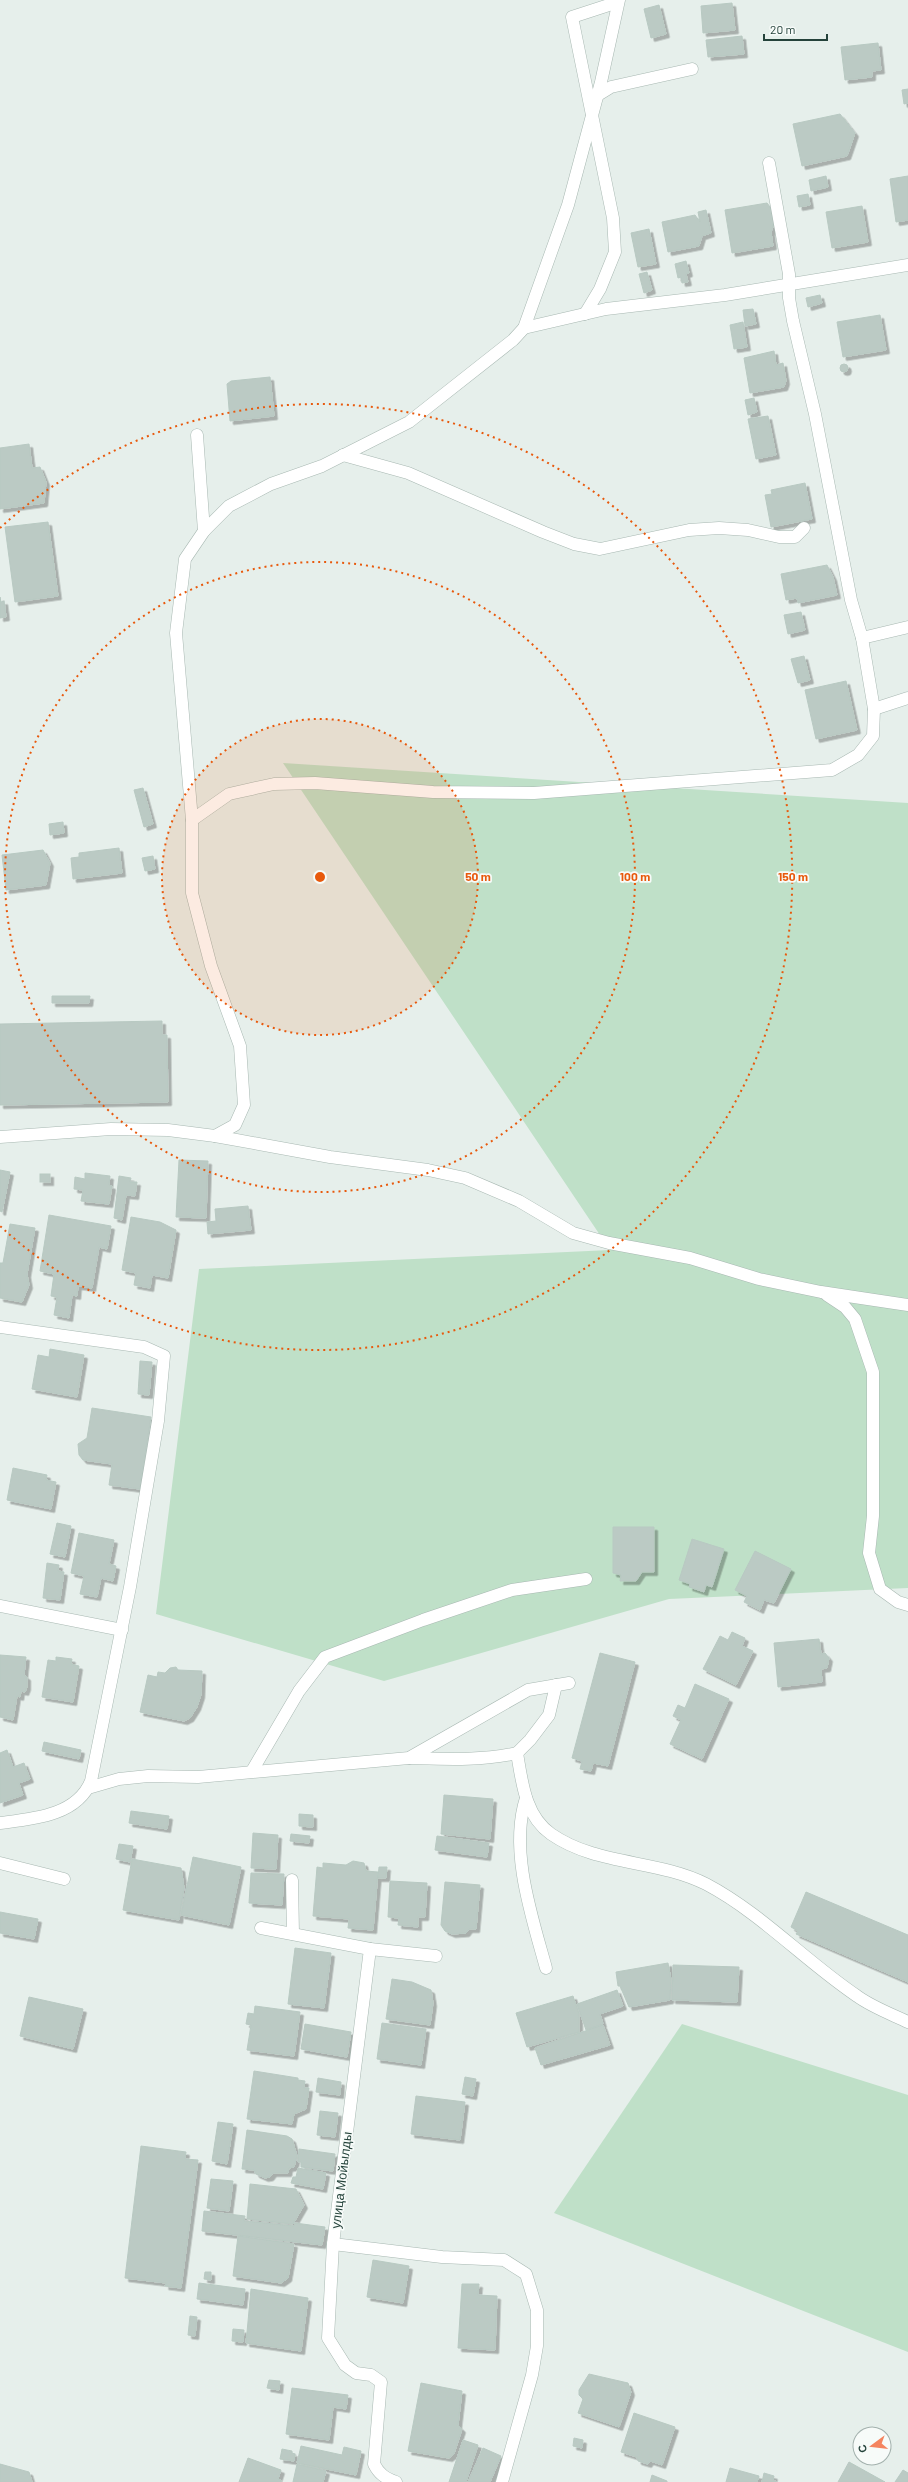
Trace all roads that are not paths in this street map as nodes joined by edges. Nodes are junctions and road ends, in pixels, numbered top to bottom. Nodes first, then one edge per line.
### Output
1 (619, 1) edge
2 (692, 69) dead end
3 (598, 95) junction
4 (592, 117) junction
5 (769, 164) dead end
6 (908, 265) edge
7 (789, 284) junction
8 (586, 314) junction
9 (524, 328) junction
10 (197, 435) dead end
11 (343, 455) junction
12 (804, 528) dead end
13 (204, 531) junction
14 (908, 627) edge
15 (862, 638) junction
16 (908, 698) edge
17 (874, 709) junction
18 (192, 820) junction
19 (215, 1136) junction
20 (0, 1137) edge
21 (821, 1292) junction
22 (908, 1305) edge
23 (0, 1327) edge
24 (586, 1579) dead end
25 (908, 1605) edge
26 (0, 1606) edge
27 (122, 1630) junction
28 (569, 1683) dead end
29 (556, 1685) junction
30 (516, 1753) junction
31 (409, 1758) junction
32 (252, 1771) junction
33 (88, 1788) junction
34 (526, 1798) junction
35 (0, 1823) edge
36 (0, 1863) edge
37 (64, 1879) dead end
38 (292, 1880) dead end
39 (261, 1928) dead end
40 (293, 1934) junction
41 (370, 1949) junction
42 (436, 1956) dead end
43 (546, 1968) dead end
44 (908, 2022) edge
45 (333, 2244) junction
46 (396, 2482) edge
47 (502, 2482) edge

1 - 3 street
1 - 4 street
2 - 3 street
3 - 4 street
4 - 8 street
4 - 9 street
5 - 7 street
6 - 7 street
7 - 8 street
7 - 15 street
8 - 9 street
9 - 11 street
10 - 13 street
11 - 12 street
11 - 13 street
13 - 18 street
14 - 15 street
15 - 17 street
16 - 17 street
17 - 18 street
18 - 19 street
19 - 20 street
19 - 21 street
21 - 22 street
21 - 25 street
23 - 27 street
24 - 32 street
26 - 27 street
27 - 33 street
28 - 29 street
29 - 30 street
29 - 31 street
30 - 31 street
30 - 34 street
31 - 32 street
32 - 33 street
33 - 35 street
34 - 43 street
34 - 44 street
36 - 37 street
38 - 40 street
39 - 40 street
40 - 41 street
41 - 42 street
41 - 45 street, улица Мойылды
45 - 46 street, улица Мойылды
45 - 47 street

